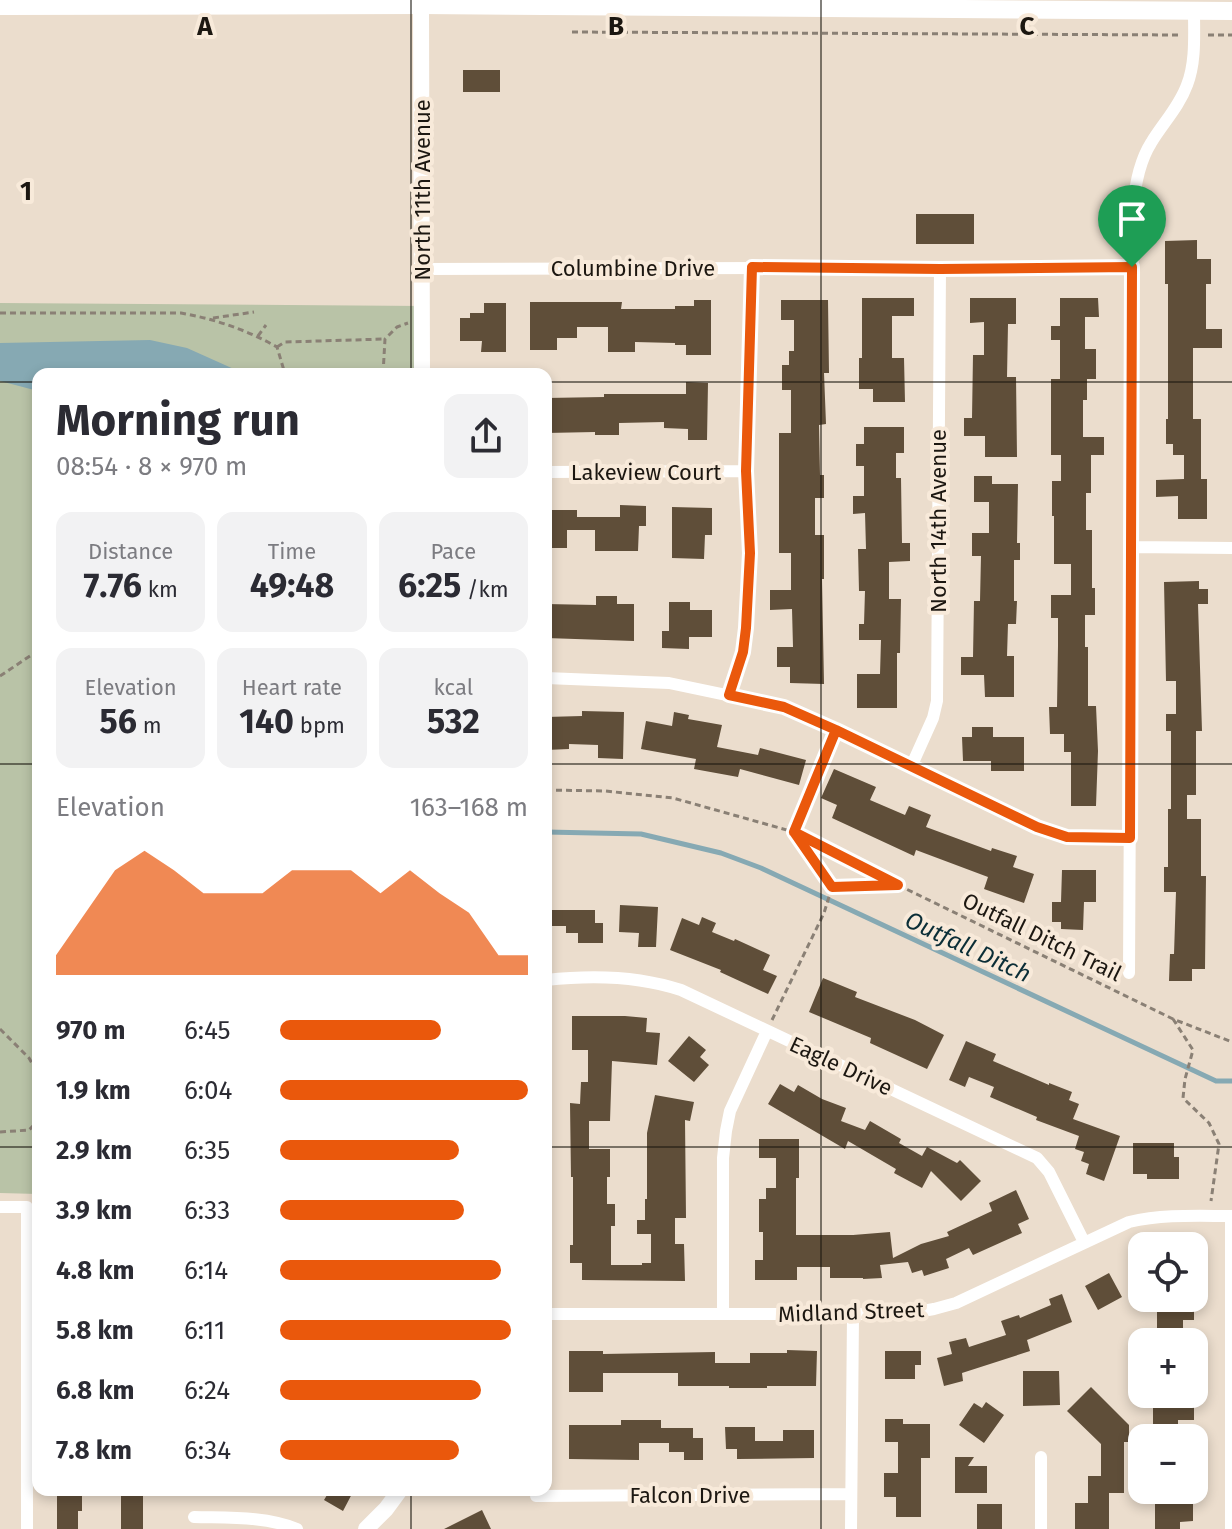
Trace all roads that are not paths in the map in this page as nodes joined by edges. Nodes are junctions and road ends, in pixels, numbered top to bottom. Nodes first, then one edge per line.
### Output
1 (421, 5) junction
2 (0, 6) edge
3 (1194, 11) junction
4 (1232, 11) edge
5 (752, 267) junction
6 (1132, 267) junction
7 (423, 269) junction
8 (940, 269) junction
9 (422, 368) edge
10 (746, 471) junction
11 (552, 472) edge
12 (1131, 547) junction
13 (1232, 548) edge
14 (552, 678) edge
15 (729, 695) junction
16 (911, 767) junction
17 (1130, 838) junction
18 (1129, 973) dead end
19 (552, 980) edge
20 (767, 1031) junction
21 (0, 1207) edge
22 (1232, 1216) edge
23 (1084, 1242) junction
24 (32, 1312) edge
25 (552, 1314) edge
26 (723, 1314) junction
27 (853, 1315) junction
28 (1041, 1457) dead end
29 (851, 1494) junction
30 (396, 1496) edge
31 (552, 1496) edge
32 (194, 1517) dead end
33 (27, 1529) edge
34 (297, 1529) edge
35 (366, 1529) edge
36 (851, 1529) edge
37 (1041, 1529) edge
38 (1231, 1529) edge

1 - 2 main road
1 - 3 main road
1 - 7 street, North 11th Avenue
3 - 4 main road
3 - 6 street
5 - 7 street, Columbine Drive
5 - 8 street, Columbine Drive
5 - 10 street
6 - 8 street, Columbine Drive
6 - 12 street
7 - 9 street, North 11th Avenue
8 - 16 street, North 14th Avenue
10 - 11 street, Lakeview Court
10 - 15 street
12 - 13 street
12 - 17 street
14 - 15 street
15 - 16 street
16 - 17 street
17 - 18 street
19 - 20 street, Eagle Drive
20 - 23 street, Eagle Drive
20 - 26 street
21 - 24 street
22 - 23 street, Midland Street
22 - 38 street
23 - 27 street, Midland Street
24 - 33 street
25 - 26 street, Midland Street
26 - 27 street, Midland Street
27 - 29 street
28 - 37 street
29 - 31 street, Falcon Drive
29 - 36 street
30 - 35 street
32 - 34 street

